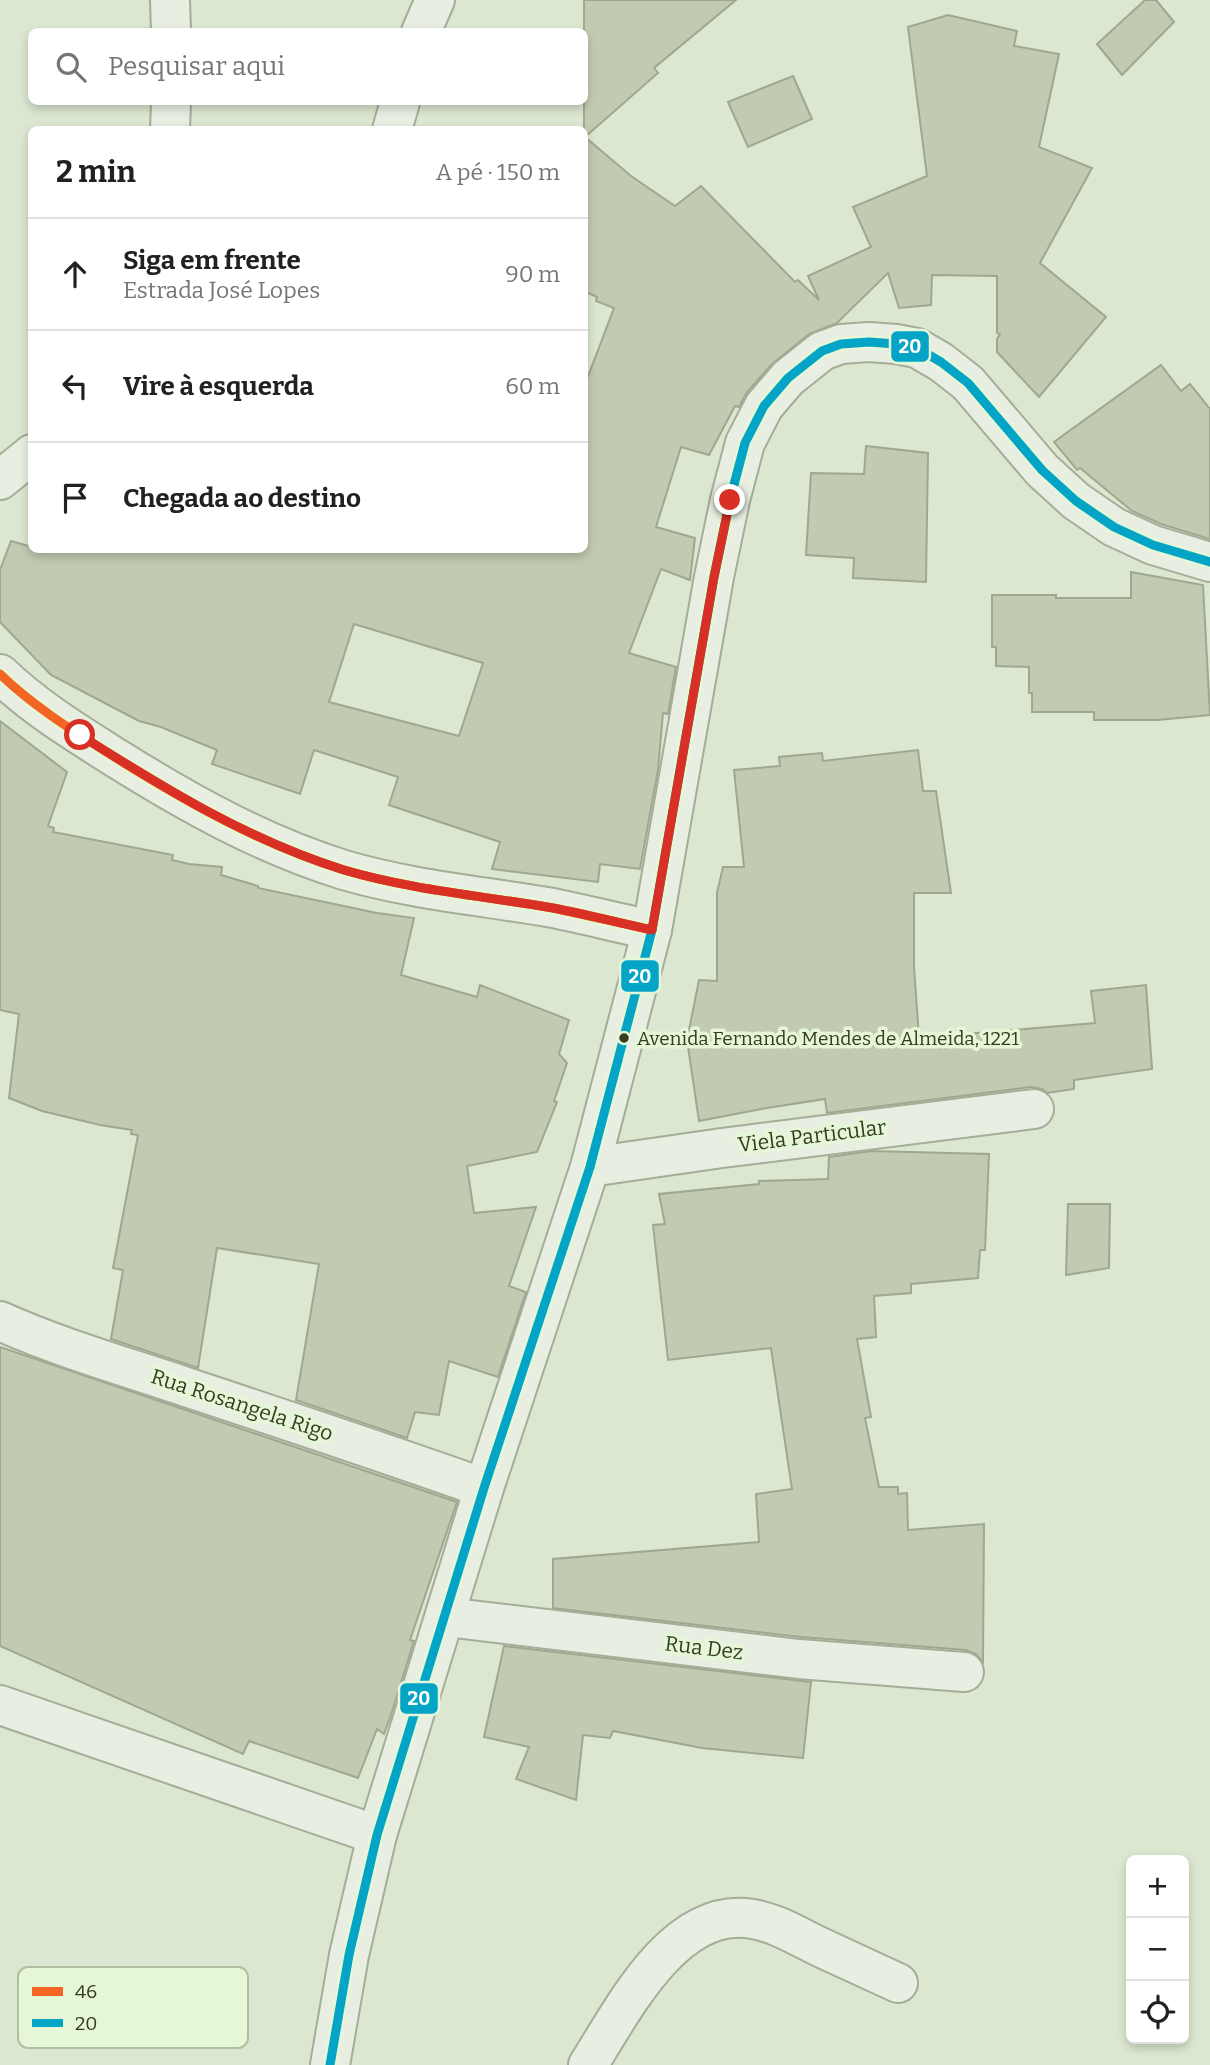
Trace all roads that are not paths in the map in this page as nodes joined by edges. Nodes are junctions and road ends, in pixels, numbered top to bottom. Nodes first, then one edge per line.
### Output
1 (170, 0) edge
2 (435, 0) edge
3 (172, 28) edge
4 (423, 28) edge
5 (171, 105) edge
6 (399, 105) edge
7 (170, 126) edge
8 (393, 126) edge
9 (28, 457) edge
10 (0, 480) edge
11 (1210, 562) edge
12 (0, 674) edge
13 (652, 930) junction
14 (1034, 1108) dead end
15 (590, 1167) junction
16 (0, 1321) edge
17 (484, 1488) junction
18 (446, 1617) junction
19 (964, 1672) dead end
20 (0, 1705) edge
21 (377, 1835) junction
22 (898, 1983) dead end
23 (330, 2065) edge
24 (589, 2065) edge

1 - 3 street
2 - 4 street
5 - 7 street
6 - 8 street
9 - 10 street
11 - 13 street
12 - 13 street
13 - 15 street
14 - 15 street, Viela Particular
15 - 17 street
16 - 17 street, Rua Rosangela Rigo
17 - 18 street
18 - 19 street, Rua Dez
18 - 21 street
20 - 21 street
21 - 23 street
22 - 24 street

